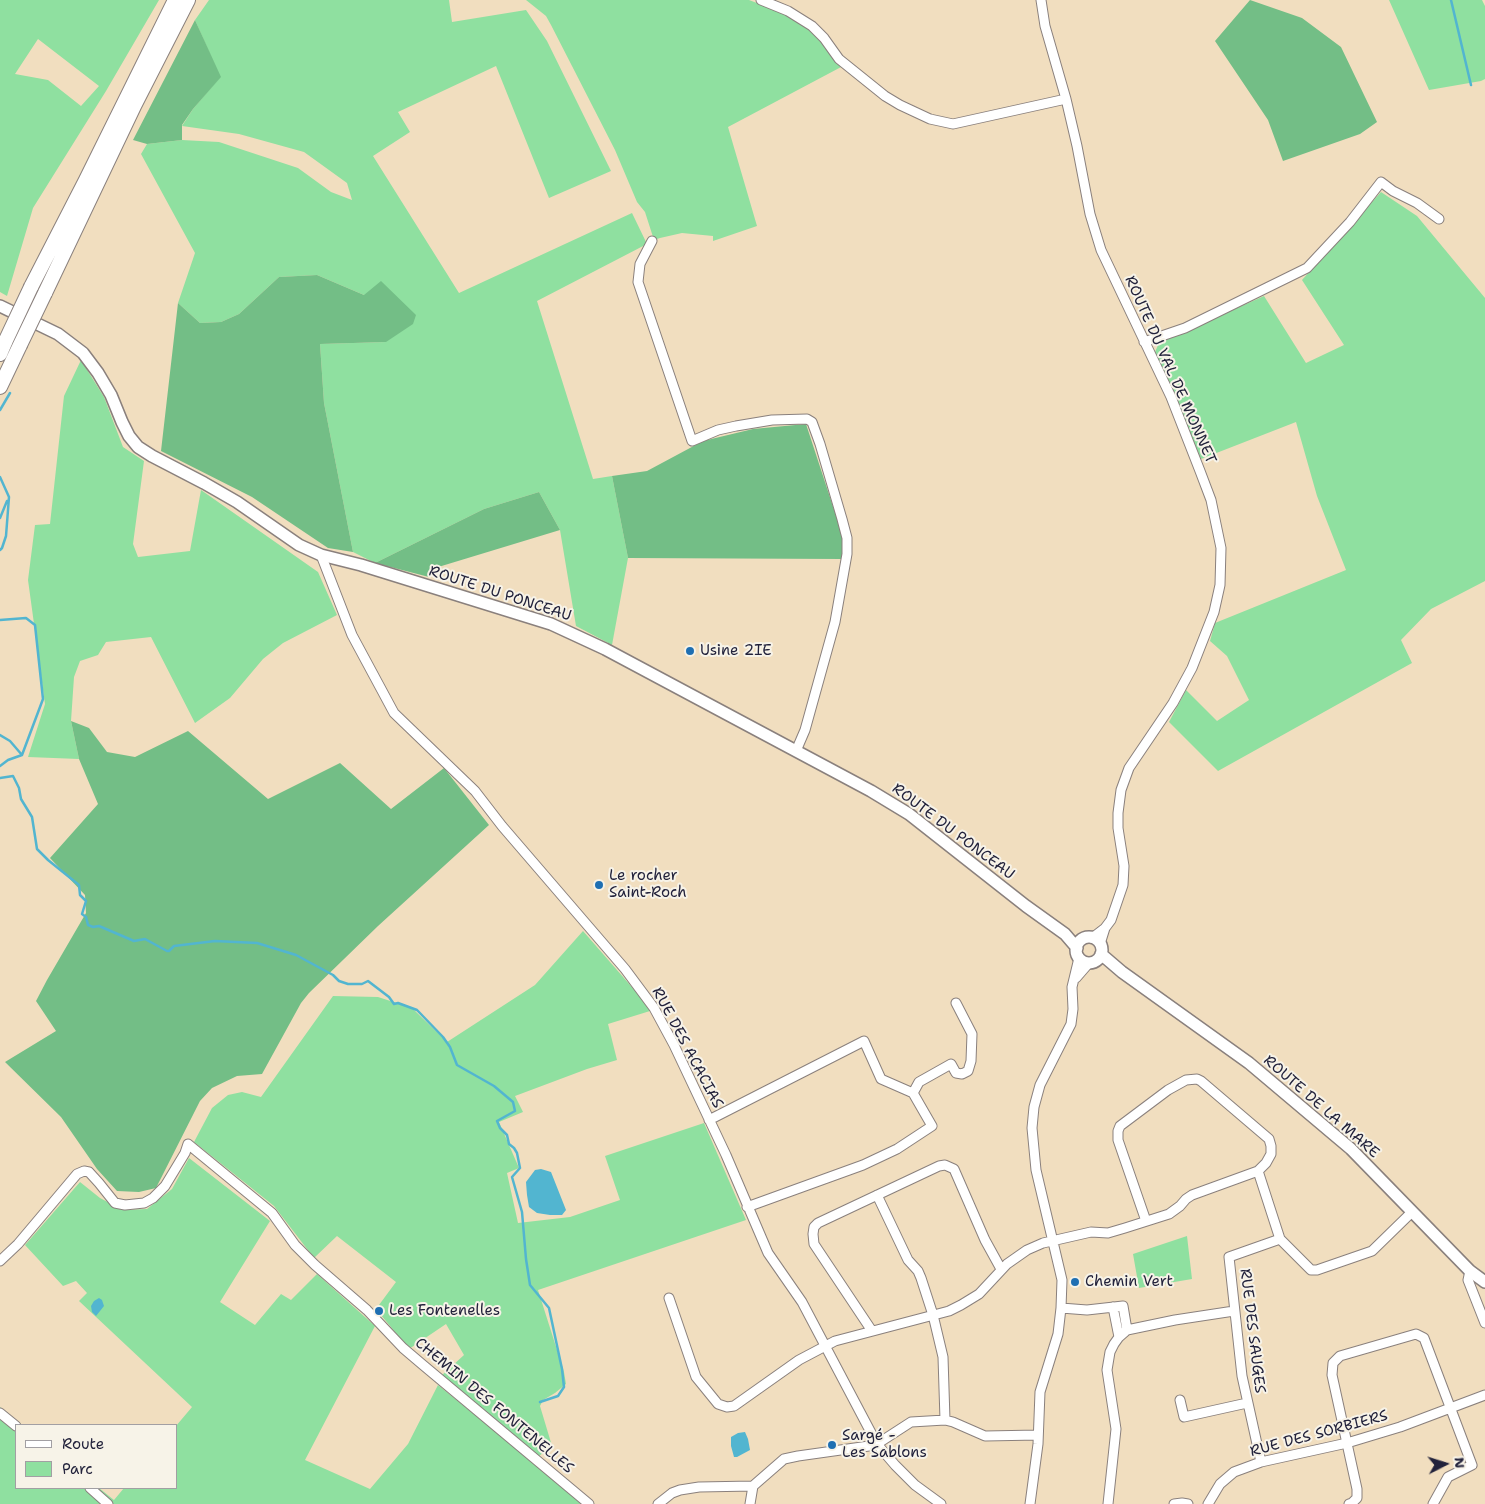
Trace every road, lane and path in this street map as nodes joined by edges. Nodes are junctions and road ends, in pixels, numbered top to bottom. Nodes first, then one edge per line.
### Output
1 (175, 0) edge
2 (188, 0) edge
3 (761, 0) edge
4 (1041, 0) edge
5 (1066, 99) junction
6 (1439, 219) dead end
7 (652, 241) dead end
8 (0, 306) edge
9 (1144, 342) junction
10 (0, 354) edge
11 (0, 387) edge
12 (321, 555) junction
13 (796, 751) junction
14 (1090, 951) junction
15 (956, 1003) dead end
16 (913, 1093) junction
17 (709, 1120) junction
18 (1258, 1171) junction
19 (878, 1195) junction
20 (748, 1207) junction
21 (1412, 1212) junction
22 (1146, 1221) junction
23 (1280, 1239) junction
24 (1052, 1240) junction
25 (0, 1261) edge
26 (1001, 1269) junction
27 (1470, 1271) junction
28 (1485, 1282) edge
29 (669, 1298) dead end
30 (1113, 1307) junction
31 (1061, 1308) junction
32 (1234, 1311) junction
33 (933, 1315) junction
34 (1485, 1323) edge
35 (1127, 1330) junction
36 (872, 1331) junction
37 (1119, 1337) junction
38 (825, 1346) junction
39 (1485, 1395) edge
40 (1180, 1400) dead end
41 (1248, 1403) junction
42 (1451, 1408) junction
43 (0, 1413) edge
44 (945, 1420) junction
45 (15, 1425) edge
46 (1038, 1435) junction
47 (1347, 1443) junction
48 (877, 1444) junction
49 (1261, 1462) junction
50 (753, 1486) junction
51 (91, 1489) edge
52 (1439, 1493) junction
53 (108, 1504) edge
54 (589, 1504) edge
55 (658, 1504) edge
56 (750, 1504) edge
57 (941, 1504) edge
58 (1030, 1504) edge
59 (1108, 1504) edge
60 (1174, 1504) edge
61 (1188, 1504) edge
62 (1208, 1504) edge
63 (1349, 1504) edge
64 (1434, 1504) edge
65 (1441, 1504) edge

1 - 10 highway, bridge
2 - 11 highway, bridge
3 - 5 street
4 - 5 street, ROUTE DU VAL DE MONNET
5 - 9 street, ROUTE DU VAL DE MONNET
6 - 9 street
7 - 13 street
8 - 12 street, ROUTE DU PONCEAU
9 - 14 street, ROUTE DU VAL DE MONNET
12 - 13 street, ROUTE DU PONCEAU
12 - 17 street, RUE DES ACACIAS
13 - 14 street, ROUTE DU PONCEAU
14 - 21 street, ROUTE DE LA MARE
14 - 24 street, ROUTE DU VAL DE MONNET
15 - 16 street
16 - 17 street
16 - 20 street
17 - 20 street, RUE DES ACACIAS
18 - 22 street
18 - 22 street
18 - 23 street
19 - 26 street
19 - 33 street
19 - 36 street
20 - 38 street, RUE DES ACACIAS
21 - 23 street
21 - 27 street, ROUTE DE LA MARE
22 - 24 street
23 - 32 street, RUE DES SAUGES
24 - 26 street
24 - 31 street, ROUTE DU VAL DE MONNET
25 - 54 street, CHEMIN DES FONTENELLES
26 - 33 street
27 - 28 street, ROUTE DE LA MARE
27 - 34 street
29 - 38 street
30 - 31 street
30 - 35 street
30 - 37 street
31 - 46 street, ROUTE DU VAL DE MONNET
32 - 35 street
32 - 41 street, RUE DES SAUGES
33 - 36 street
33 - 44 street
35 - 37 street
36 - 38 street
37 - 59 street
38 - 48 street, RUE DES ACACIAS
39 - 42 street, RUE DES SORBIERS
40 - 41 street
41 - 49 street, RUE DES SAUGES
42 - 47 street, RUE DES SORBIERS
42 - 47 street
42 - 52 street
43 - 45 street
44 - 46 street
44 - 48 street
46 - 58 street, ROUTE DU VAL DE MONNET
47 - 49 street, RUE DES SORBIERS
47 - 63 street
48 - 50 street
48 - 57 street, RUE DES ACACIAS
49 - 62 street, RUE DES SORBIERS
50 - 55 street
50 - 56 street
51 - 53 street
52 - 64 street
52 - 65 street
60 - 61 street

